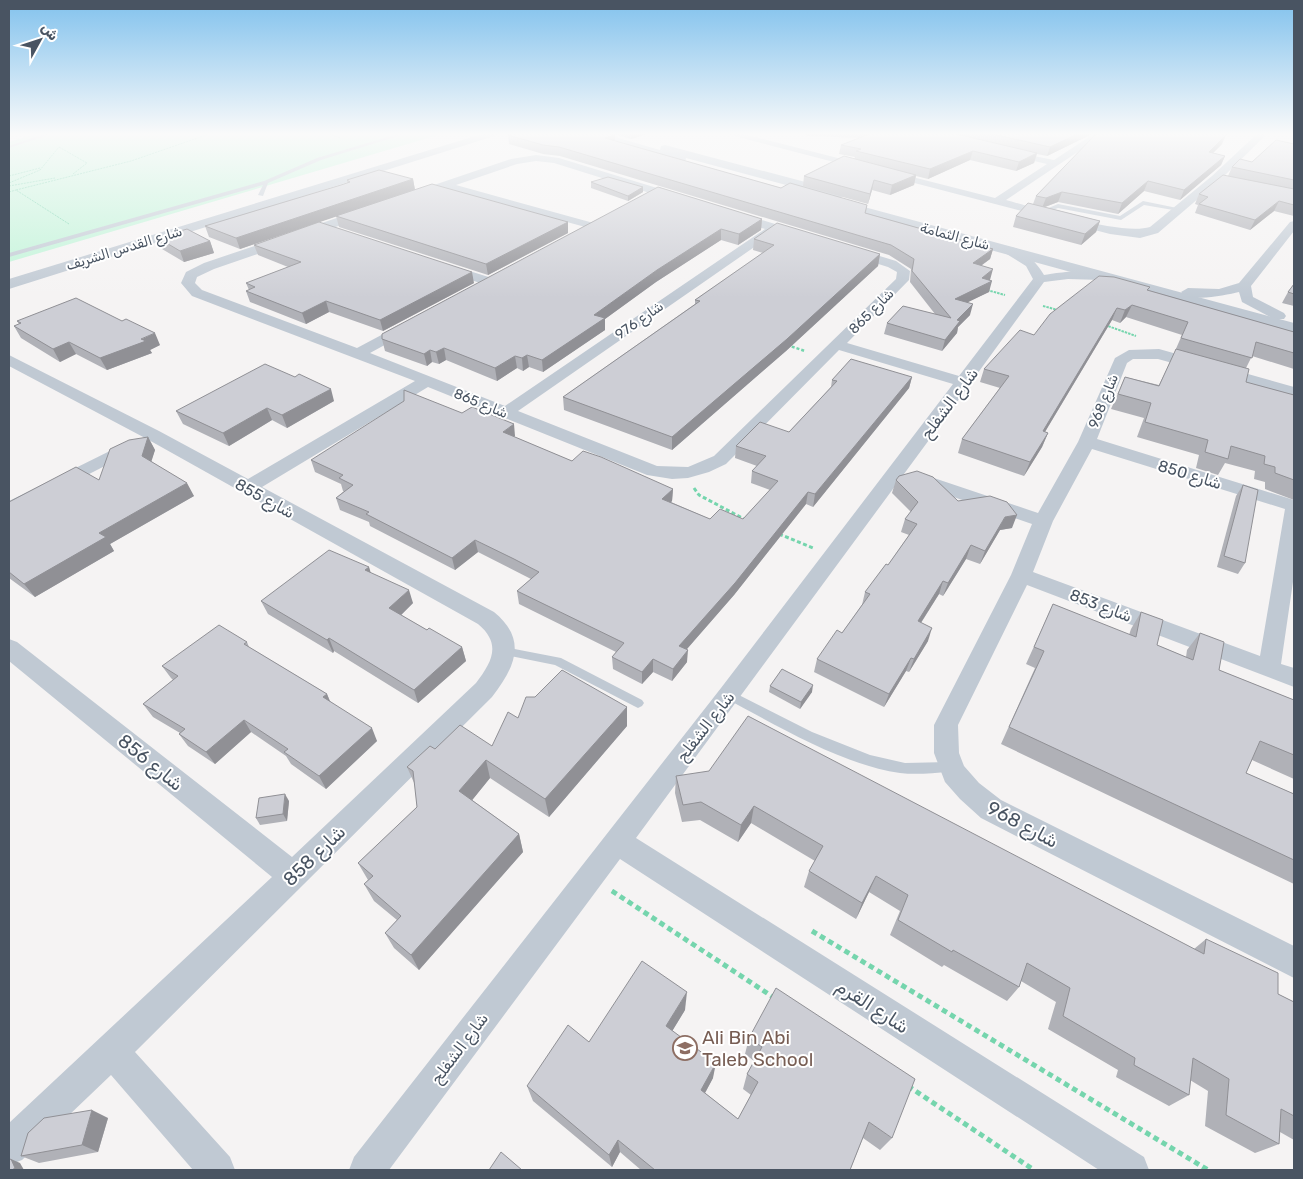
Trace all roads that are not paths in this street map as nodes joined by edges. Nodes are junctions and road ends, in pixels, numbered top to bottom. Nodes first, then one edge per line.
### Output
1 (266, 188) edge
2 (315, 188) edge
3 (435, 188) edge
4 (455, 188) edge
5 (643, 188) edge
6 (786, 188) edge
7 (807, 188) edge
8 (944, 188) edge
9 (1016, 188) edge
10 (1204, 188) edge
11 (263, 189) junction
12 (656, 192) junction
13 (640, 200) edge
14 (996, 201) junction
15 (1179, 209) junction
16 (1042, 212) junction
17 (608, 218) edge
18 (1294, 224) edge
19 (593, 226) junction
20 (321, 227) junction
21 (774, 228) junction
22 (340, 233) edge
23 (576, 235) edge
24 (1280, 242) junction
25 (1294, 246) edge
26 (1009, 250) junction
27 (9, 255) edge
28 (434, 264) edge
29 (9, 270) edge
30 (504, 274) edge
31 (1101, 276) junction
32 (1040, 279) junction
33 (490, 282) junction
34 (9, 284) edge
35 (1244, 286) junction
36 (472, 292) edge
37 (1188, 292) junction
38 (1280, 316) junction
39 (420, 320) edge
40 (1294, 320) edge
41 (1294, 328) edge
42 (838, 345) junction
43 (358, 353) junction
44 (9, 360) edge
45 (426, 381) junction
46 (965, 383) junction
47 (1294, 392) edge
48 (505, 413) junction
49 (152, 435) junction
50 (1087, 442) junction
51 (897, 471) junction
52 (248, 488) junction
53 (9, 508) edge
54 (1294, 508) edge
55 (1043, 521) junction
56 (1021, 575) junction
57 (9, 648) edge
58 (504, 651) junction
59 (1269, 669) junction
60 (1294, 678) edge
61 (729, 695) junction
62 (638, 703) dead end
63 (949, 767) junction
64 (616, 841) junction
65 (293, 876) junction
66 (1294, 962) edge
67 (112, 1051) junction
68 (9, 1147) edge
69 (217, 1170) edge
70 (366, 1170) edge
71 (1131, 1170) edge

1 - 11 street, شارع القدس الشريف
2 - 34 street, شارع القدس الشريف
3 - 20 street, شارع 865
4 - 19 street
5 - 12 street, شارع 865
6 - 26 street, شارع الثمامة
7 - 37 street, شارع الثمامة
8 - 14 street
9 - 14 street
10 - 15 street
11 - 27 lane
11 - 29 street, شارع القدس الشريف
12 - 13 street
12 - 21 street, شارع 865
14 - 16 street
15 - 16 lane
15 - 16 street
17 - 19 street
18 - 24 street
19 - 23 street
20 - 22 street
20 - 43 street, شارع 865
21 - 42 street, شارع 865
21 - 48 street, شارع 976
24 - 25 street
24 - 35 street
26 - 31 street, شارع الثمامة
26 - 32 street
28 - 33 street
30 - 33 street
31 - 32 street
31 - 41 street, شارع الثمامة
32 - 46 street, شارع الشفلح
33 - 36 street
35 - 37 street
35 - 38 street
37 - 38 street, شارع الثمامة
38 - 40 street, شارع الثمامة
39 - 43 street
42 - 46 street, شارع 865
42 - 48 street, شارع 865
43 - 45 street, شارع 865
44 - 49 street, شارع 855
45 - 48 street, شارع 865
45 - 52 street
46 - 51 street, شارع الشفلح
47 - 50 street, شارع 968
49 - 52 street, شارع 855
49 - 53 street
50 - 54 street, شارع 850
50 - 55 street, شارع 968
51 - 55 street
51 - 61 street, شارع الشفلح
52 - 58 street, شارع 855
54 - 59 street
55 - 56 street, شارع 968
56 - 59 street, شارع 853
56 - 63 street, شارع 968
57 - 65 street, شارع 856
58 - 62 lane
58 - 65 street, شارع 858
59 - 60 street, شارع 853
61 - 63 lane
61 - 64 street, شارع الشفلح
63 - 66 street, شارع 968
64 - 70 street, شارع الشفلح
64 - 71 street, شارع القرم
65 - 67 street, شارع 858
67 - 68 street, شارع 858
67 - 69 street

